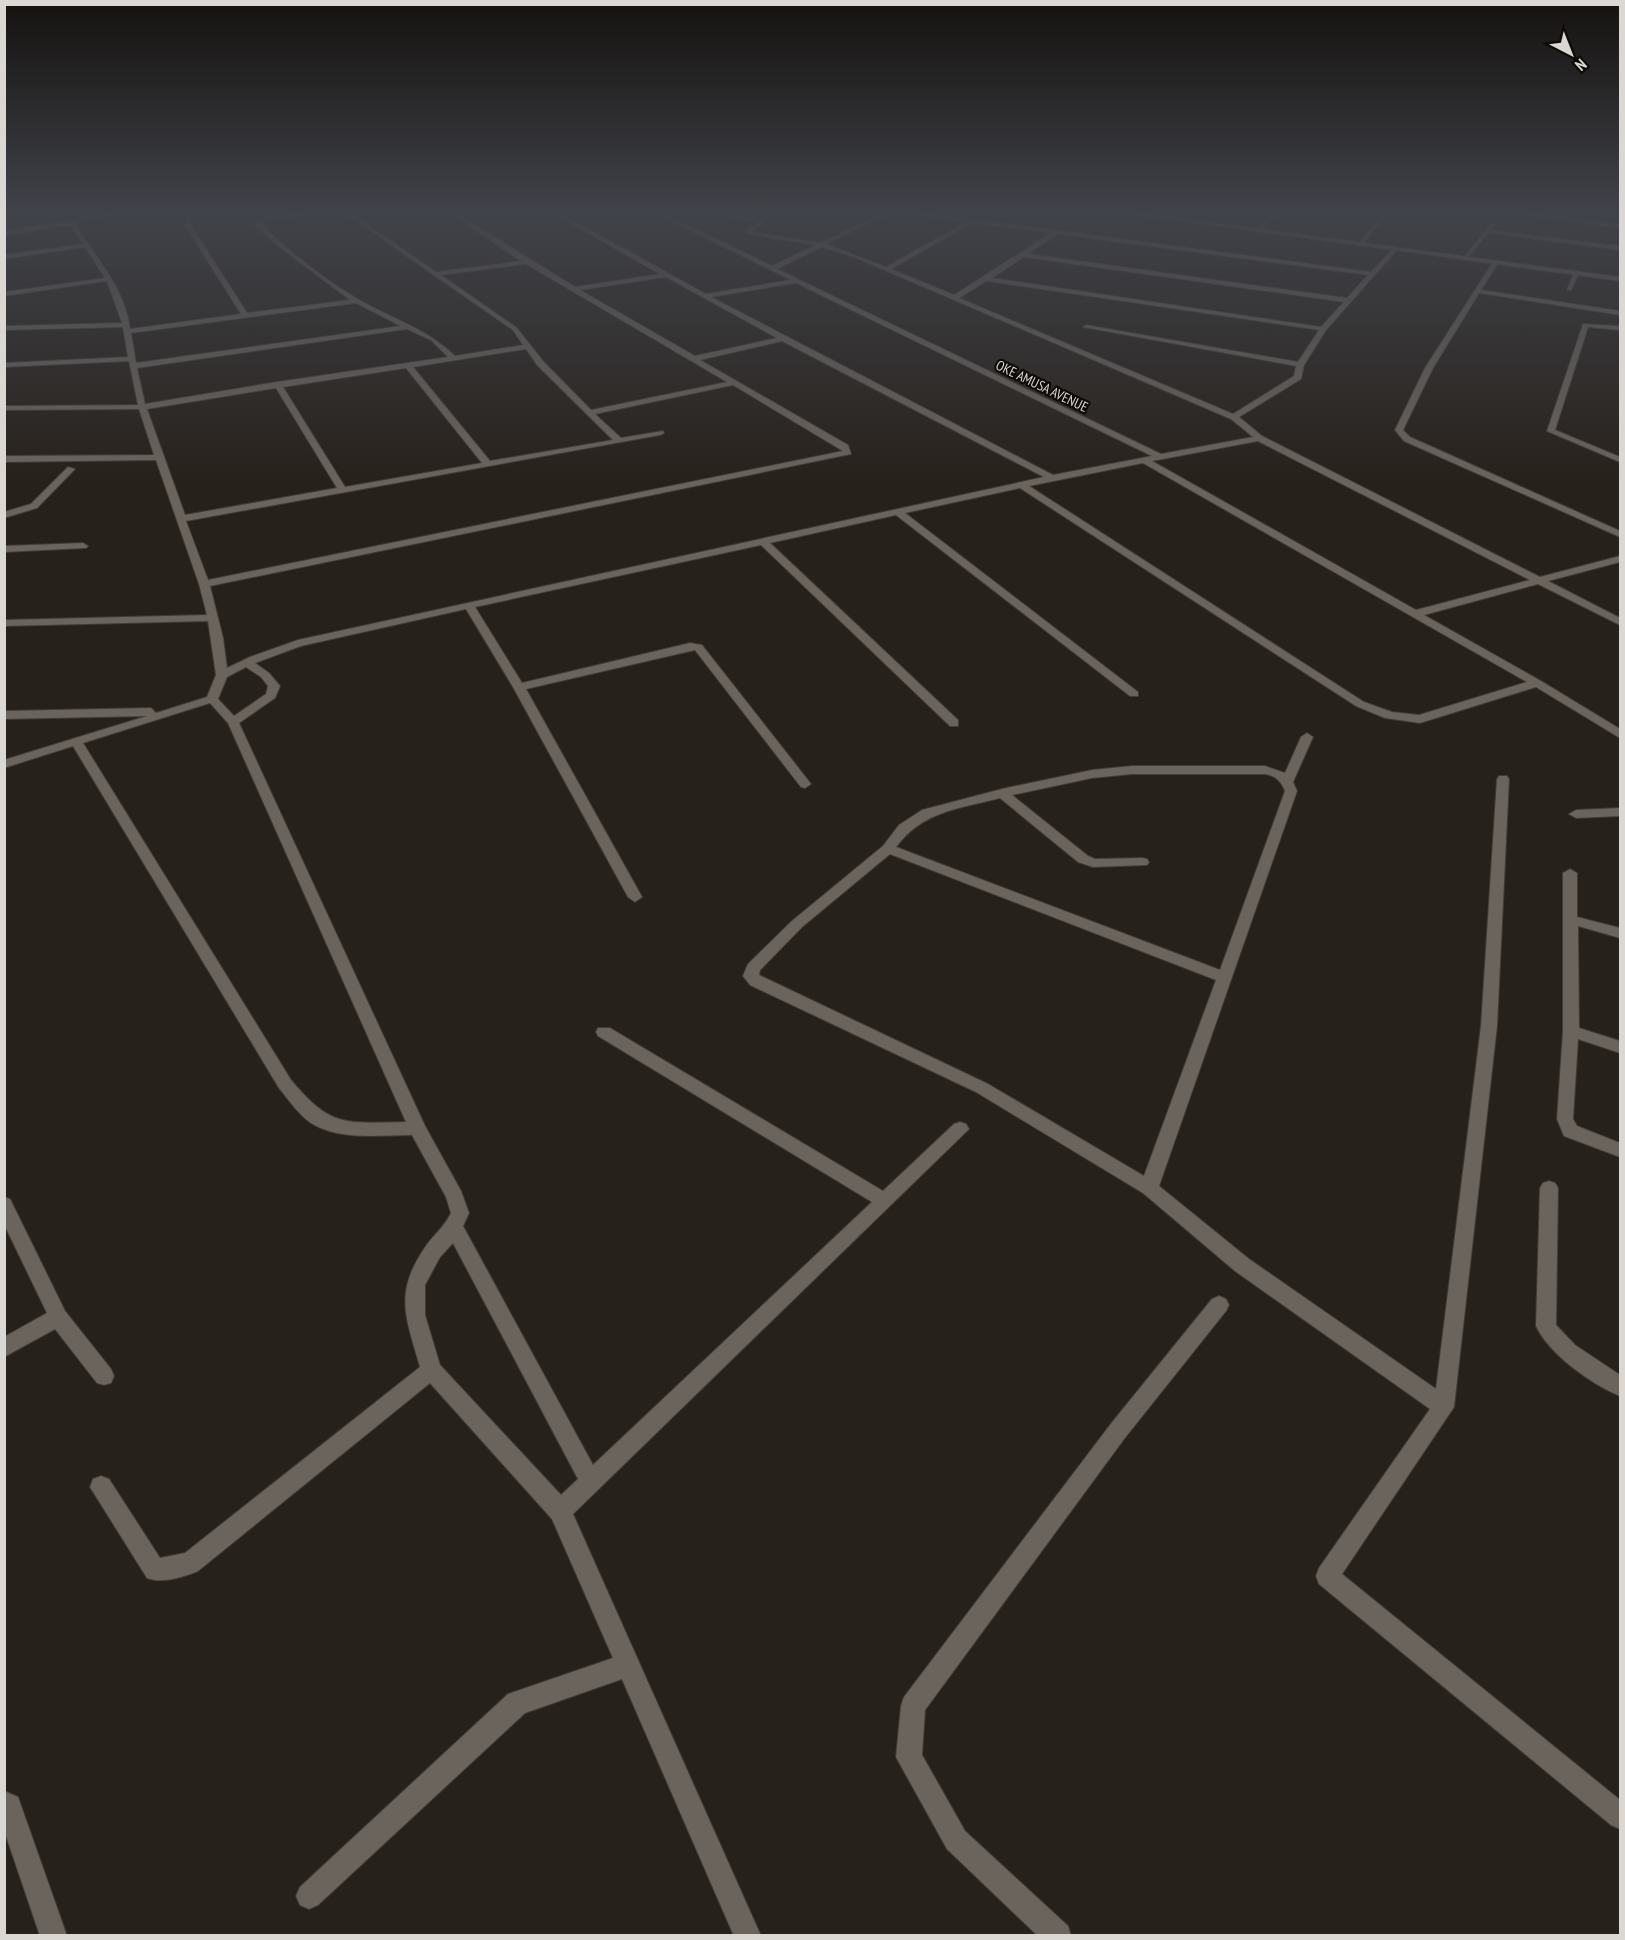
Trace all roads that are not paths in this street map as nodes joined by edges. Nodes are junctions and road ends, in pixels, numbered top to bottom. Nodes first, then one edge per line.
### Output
1 (118, 302) edge
2 (236, 302) edge
3 (351, 302) edge
4 (356, 302) edge
5 (475, 302) edge
6 (596, 302) edge
7 (715, 302) edge
8 (839, 302) edge
9 (967, 302) edge
10 (1138, 302) edge
11 (1345, 302) edge
12 (1471, 302) edge
13 (1549, 302) edge
14 (1620, 312) edge
15 (245, 315) junction
16 (408, 327) junction
17 (1086, 327) dead end
18 (4, 328) edge
19 (128, 328) junction
20 (1620, 328) edge
21 (1323, 329) junction
22 (783, 339) junction
23 (526, 347) junction
24 (452, 357) junction
25 (693, 358) junction
26 (133, 363) junction
27 (407, 364) junction
28 (4, 365) edge
29 (1300, 365) junction
30 (736, 382) junction
31 (278, 384) junction
32 (142, 407) junction
33 (4, 408) edge
34 (589, 413) junction
35 (1234, 417) junction
36 (660, 433) dead end
37 (1259, 438) junction
38 (619, 441) junction
39 (160, 457) junction
40 (1160, 457) junction
41 (4, 459) edge
42 (1144, 460) junction
43 (1620, 460) edge
44 (488, 464) junction
45 (71, 469) dead end
46 (1052, 478) junction
47 (1022, 484) junction
48 (343, 491) junction
49 (899, 513) junction
50 (4, 515) edge
51 (180, 519) junction
52 (1620, 534) edge
53 (764, 542) junction
54 (83, 546) dead end
55 (4, 549) edge
56 (1620, 559) edge
57 (1538, 580) junction
58 (204, 584) junction
59 (469, 606) junction
60 (1415, 614) junction
61 (212, 618) junction
62 (1620, 622) edge
63 (4, 623) edge
64 (247, 663) junction
65 (222, 675) junction
66 (1536, 682) junction
67 (519, 687) junction
68 (1134, 694) dead end
69 (212, 699) junction
70 (170, 712) junction
71 (4, 715) edge
72 (233, 722) junction
73 (954, 723) dead end
74 (1620, 734) edge
75 (1307, 737) dead end
76 (76, 741) junction
77 (4, 764) edge
78 (1503, 780) dead end
79 (1287, 781) junction
80 (805, 784) dead end
81 (1002, 793) junction
82 (1620, 812) edge
83 (1576, 814) dead end
84 (888, 849) junction
85 (1142, 862) dead end
86 (1570, 873) dead end
87 (635, 897) dead end
88 (1572, 920) junction
89 (1620, 933) edge
90 (1224, 977) junction
91 (1571, 1031) junction
92 (604, 1032) dead end
93 (1620, 1047) edge
94 (417, 1128) junction
95 (960, 1129) dead end
96 (1620, 1150) edge
97 (1149, 1188) junction
98 (1549, 1188) dead end
99 (885, 1202) junction
100 (4, 1204) edge
101 (454, 1227) junction
102 (1219, 1305) dead end
103 (58, 1317) junction
104 (4, 1348) edge
105 (431, 1370) junction
106 (104, 1376) dead end
107 (1620, 1386) edge
108 (1444, 1407) junction
109 (591, 1482) junction
110 (101, 1487) dead end
111 (560, 1510) junction
112 (629, 1665) junction
113 (4, 1803) edge
114 (1620, 1816) edge
115 (309, 1896) dead end
116 (54, 1935) edge
117 (748, 1935) edge
118 (1058, 1935) edge

1 - 19 street
2 - 15 street
3 - 15 street
4 - 16 street
5 - 23 street
6 - 25 street
7 - 22 street
8 - 40 street, OKE AMUSA AVENUE
9 - 35 street
10 - 21 street
11 - 21 street
12 - 52 street
13 - 14 street
15 - 19 street
16 - 24 street
16 - 26 street
17 - 29 street
18 - 19 street
19 - 26 street
20 - 43 street
21 - 29 street
22 - 25 street
22 - 46 street
23 - 24 street
23 - 34 street
24 - 27 street
25 - 30 street
26 - 28 street
26 - 32 street
27 - 31 street
27 - 44 street
29 - 35 street
30 - 34 street
30 - 58 street
31 - 32 street
31 - 48 street
32 - 33 street
32 - 39 street
34 - 38 street
35 - 37 street
36 - 38 street
37 - 40 street
37 - 57 street
38 - 44 street
39 - 41 street
39 - 51 street
40 - 42 street
42 - 46 street
42 - 60 street
44 - 48 street
45 - 50 street
46 - 47 street
47 - 49 street
47 - 66 street
48 - 51 street
49 - 53 street
49 - 68 street
51 - 58 street
53 - 59 street
53 - 73 street
54 - 55 street
56 - 57 street
57 - 60 street
57 - 62 street
58 - 61 street
59 - 64 street
59 - 67 street
60 - 66 street
61 - 63 street
61 - 65 street
64 - 65 street
64 - 72 street
65 - 69 street
66 - 74 street
67 - 80 street
67 - 87 street
69 - 70 street
69 - 72 street
70 - 71 street
70 - 76 street
72 - 94 street
75 - 79 street
76 - 77 street
76 - 94 street
78 - 108 street
79 - 81 street
79 - 90 street
81 - 84 street
81 - 85 street
82 - 83 street
84 - 90 street
84 - 97 street
86 - 88 street
88 - 89 street
88 - 91 street
90 - 97 street
91 - 93 street
91 - 96 street
92 - 99 street
94 - 101 street
95 - 99 street
97 - 108 street
98 - 107 street
99 - 109 street
100 - 103 street
101 - 105 street
101 - 109 street
102 - 118 street
103 - 104 street
103 - 106 street
105 - 110 street
105 - 111 street
108 - 114 street
109 - 111 street
111 - 112 street
112 - 115 street
112 - 117 street
113 - 116 street

